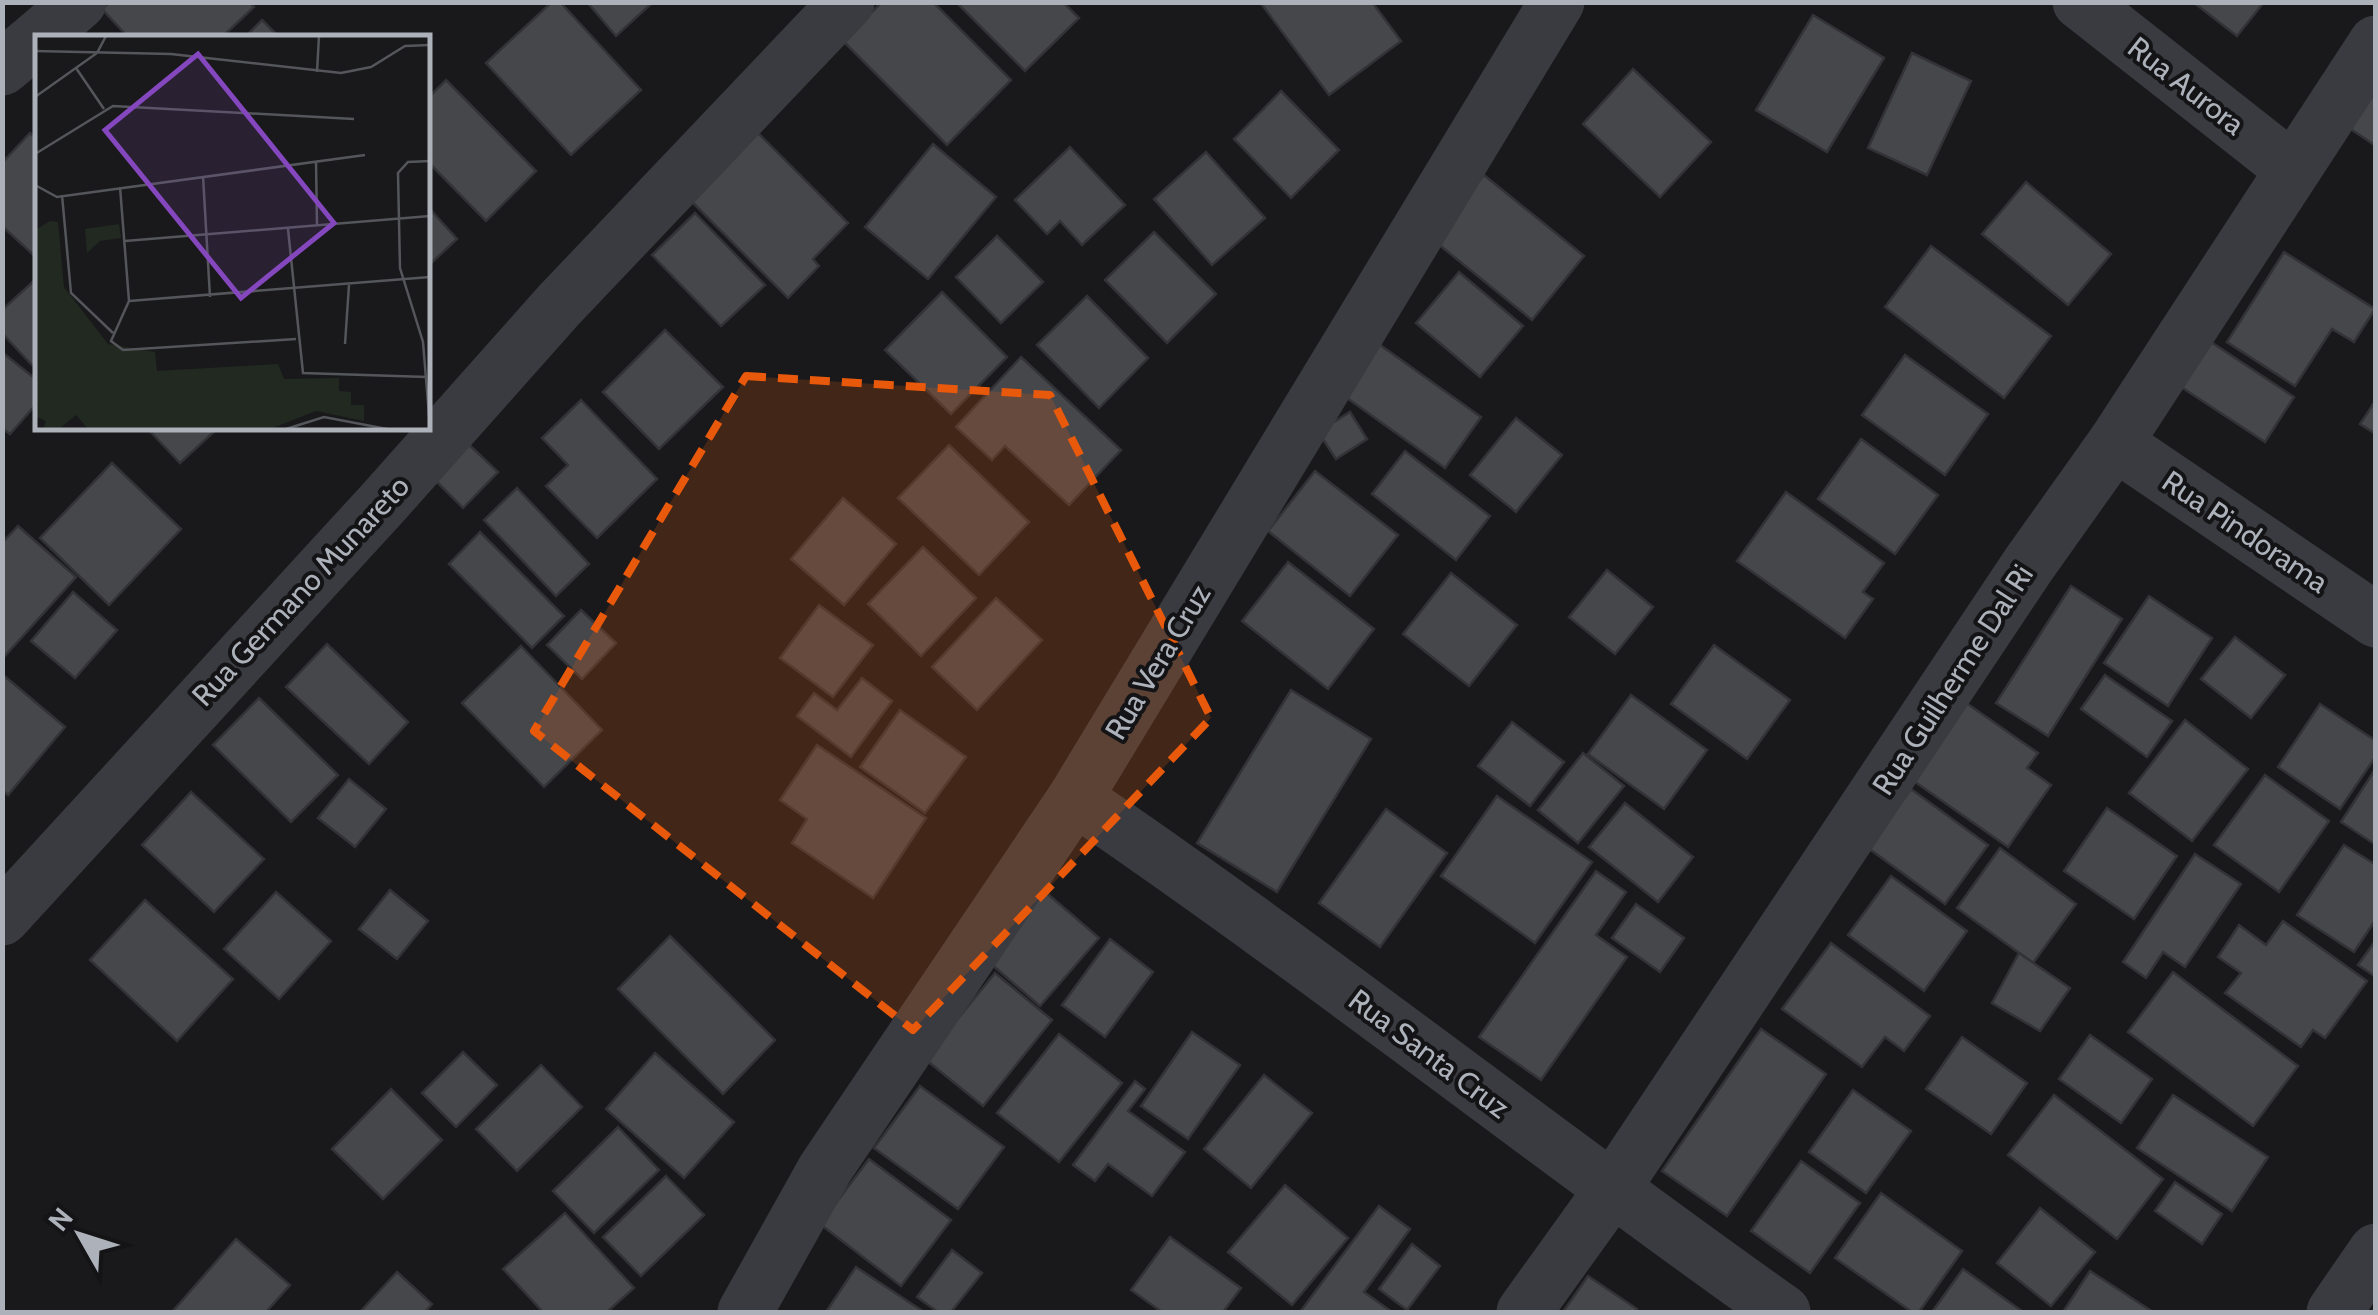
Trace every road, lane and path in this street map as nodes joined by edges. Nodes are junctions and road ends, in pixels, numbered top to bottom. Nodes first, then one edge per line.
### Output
1 (79, 2) edge
2 (846, 2) edge
3 (1557, 2) edge
4 (2080, 2) edge
5 (41, 35) edge
6 (35, 40) edge
7 (2376, 43) edge
8 (2, 68) edge
9 (2292, 169) junction
10 (2115, 444) junction
11 (2376, 620) edge
12 (1075, 798) junction
13 (2, 918) edge
14 (1611, 1191) junction
15 (2376, 1252) edge
16 (745, 1312) edge
17 (1524, 1312) edge
18 (1783, 1312) edge
19 (2334, 1312) edge

1 - 5 street
2 - 13 street, Rua Germano Munareto
3 - 12 street, Rua Vera Cruz
4 - 9 street, Rua Aurora
6 - 8 street
7 - 9 street, Rua Guilherme Dal Ri
9 - 10 street, Rua Guilherme Dal Ri
10 - 11 street, Rua Pindorama
10 - 14 street, Rua Guilherme Dal Ri
12 - 14 street, Rua Santa Cruz
12 - 16 street, Rua Vera Cruz
14 - 17 street, Rua Guilherme Dal Ri
14 - 18 street, Rua Santa Cruz
15 - 19 street

